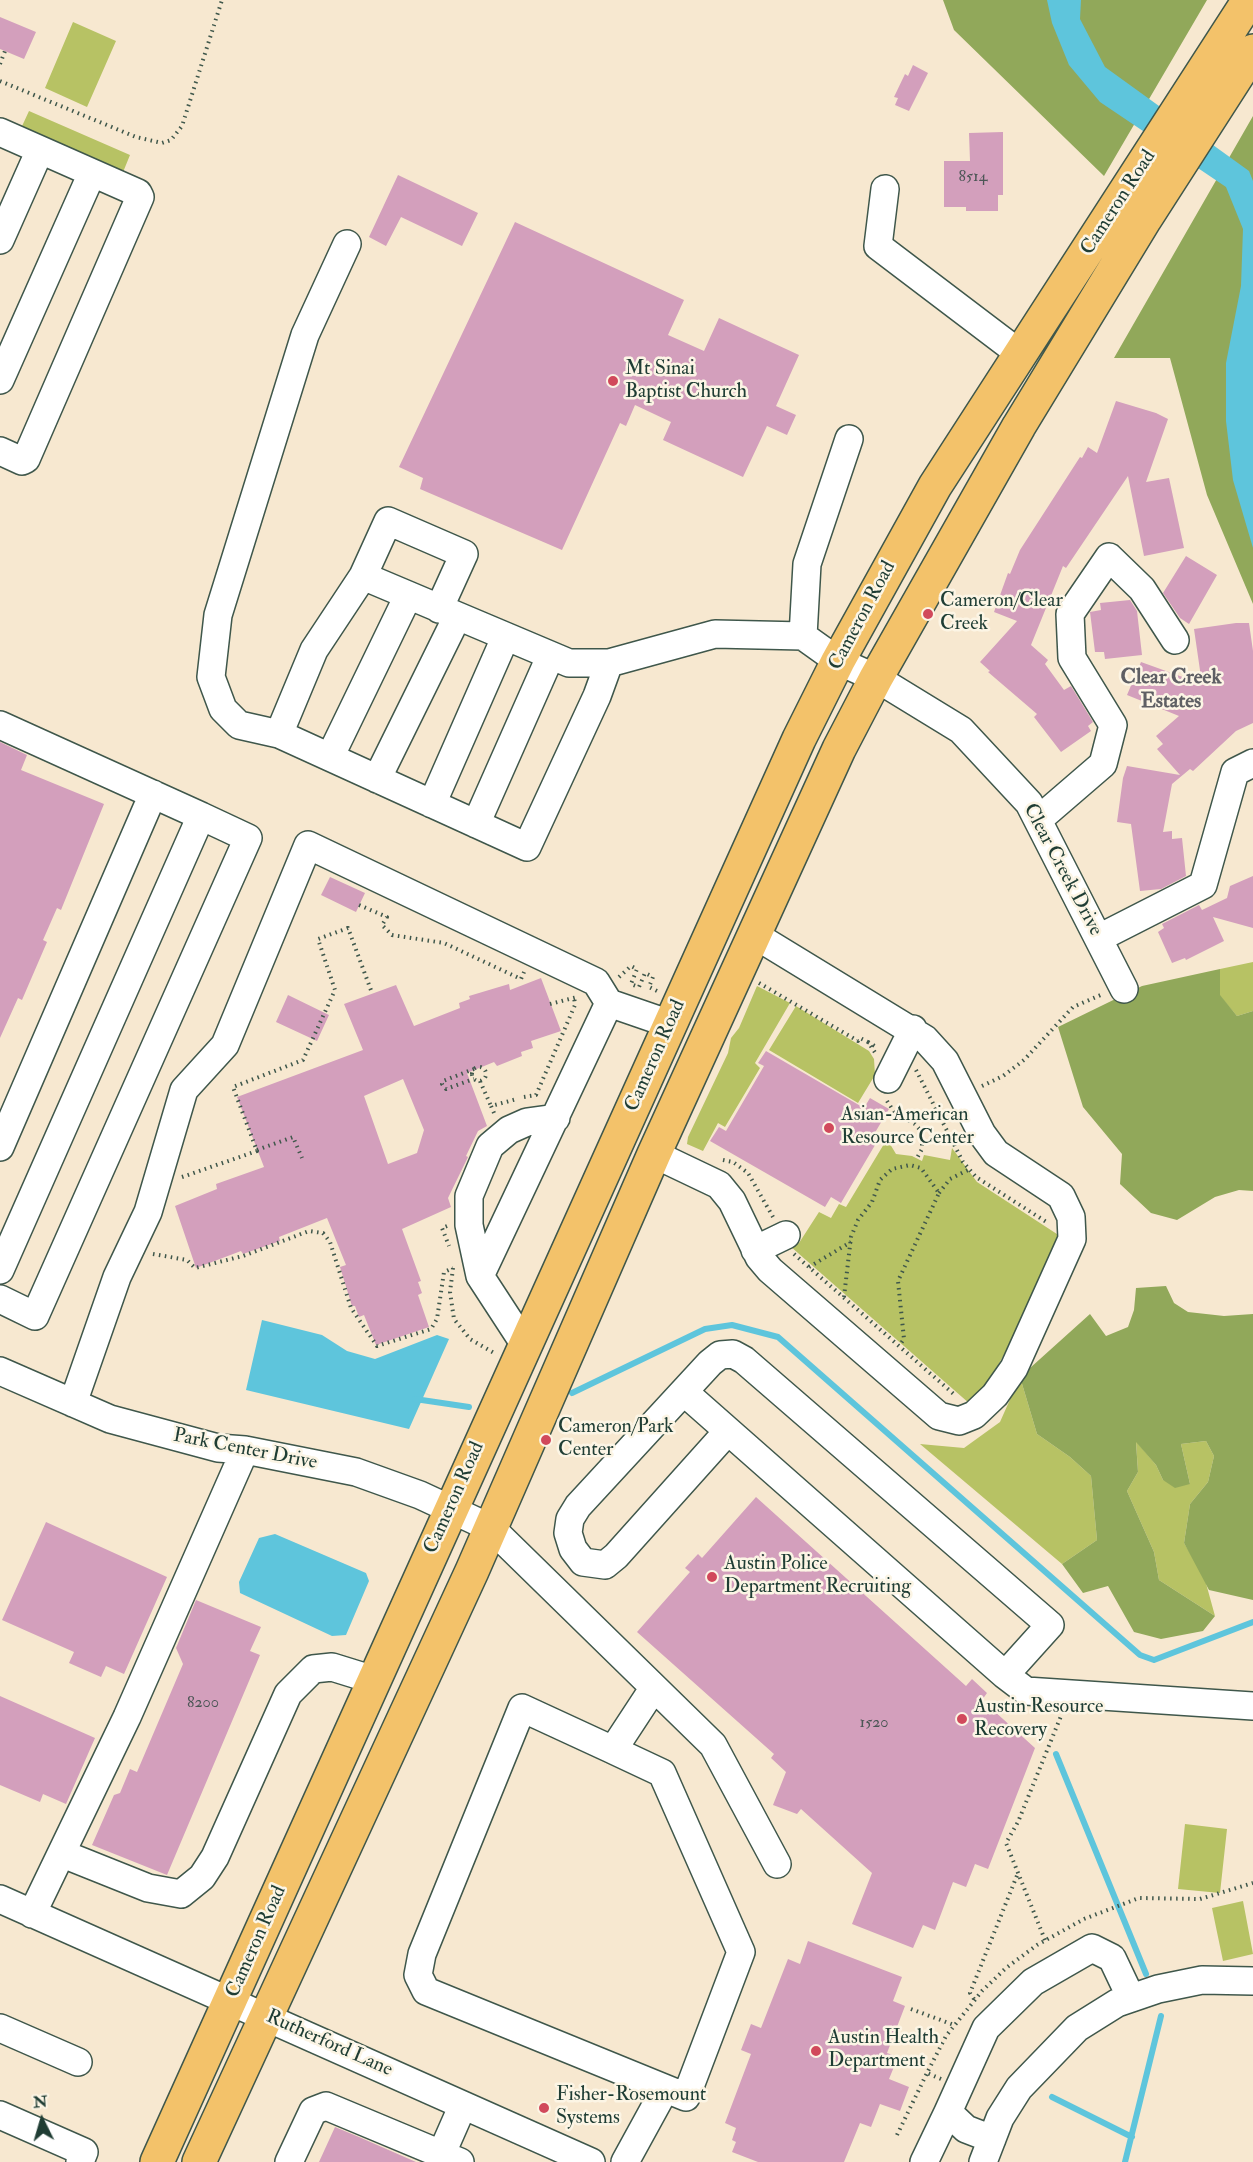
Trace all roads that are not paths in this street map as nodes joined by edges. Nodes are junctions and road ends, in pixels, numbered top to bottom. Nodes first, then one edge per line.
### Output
1 (1249, 0) edge
2 (1243, 48) edge
3 (0, 132) edge
4 (40, 150) junction
5 (92, 173) junction
6 (885, 189) dead end
7 (1133, 210) junction
8 (0, 240) edge
9 (347, 244) dead end
10 (1019, 353) junction
11 (0, 380) edge
12 (849, 439) dead end
13 (0, 451) edge
14 (363, 576) junction
15 (408, 596) junction
16 (448, 613) junction
17 (803, 636) junction
18 (505, 638) junction
19 (1175, 640) dead end
20 (550, 657) junction
21 (838, 661) junction
22 (609, 663) junction
23 (876, 678) junction
24 (0, 725) edge
25 (279, 734) junction
26 (330, 757) junction
27 (1253, 763) edge
28 (377, 779) junction
29 (153, 794) junction
30 (432, 804) junction
31 (201, 816) junction
32 (1038, 820) junction
33 (476, 824) junction
34 (753, 934) junction
35 (1099, 938) junction
36 (1124, 988) road end
37 (602, 993) junction
38 (670, 1024) junction
39 (913, 1029) junction
40 (884, 1080) road end
41 (556, 1118) junction
42 (0, 1147) edge
43 (654, 1154) junction
44 (784, 1236) road end
45 (755, 1250) junction
46 (0, 1270) edge
47 (480, 1276) junction
48 (0, 1299) edge
49 (509, 1349) junction
50 (0, 1371) edge
51 (684, 1392) junction
52 (72, 1403) junction
53 (728, 1431) junction
54 (245, 1450) junction
55 (451, 1509) junction
56 (491, 1528) junction
57 (583, 1562) junction
58 (556, 1590) junction
59 (1005, 1675) junction
60 (374, 1680) junction
61 (653, 1689) junction
62 (1253, 1706) edge
63 (613, 1750) junction
64 (63, 1854) junction
65 (777, 1864) dead end
66 (0, 1900) edge
67 (32, 1914) junction
68 (1253, 1981) edge
69 (1131, 1998) junction
70 (231, 2001) junction
71 (266, 2016) junction
72 (0, 2028) edge
73 (78, 2062) dead end
74 (665, 2089) junction
75 (464, 2105) junction
76 (948, 2112) junction
77 (0, 2115) edge
78 (988, 2151) edge
79 (447, 2159) edge
80 (587, 2161) edge
81 (80, 2162) edge
82 (158, 2162) edge
83 (199, 2162) edge
84 (289, 2162) edge
85 (624, 2162) edge
86 (924, 2162) edge

1 - 2 main road, Cameron Road
2 - 7 main road, Cameron Road
3 - 4 street
4 - 5 street
4 - 8 street
5 - 11 street
5 - 13 street
6 - 10 street
7 - 10 main road, Cameron Road
7 - 23 main road, Cameron Road
9 - 25 street
10 - 21 main road, Cameron Road
12 - 17 street
14 - 15 street
14 - 16 street
14 - 25 street
15 - 16 street
15 - 26 street
16 - 18 street
16 - 28 street
17 - 21 street, Clear Creek Drive
17 - 22 street
18 - 20 street
18 - 30 street
19 - 32 street
20 - 22 street
20 - 33 street
21 - 23 street, Clear Creek Drive
21 - 38 main road, Cameron Road
22 - 33 street
23 - 32 street, Clear Creek Drive
23 - 34 main road, Cameron Road
24 - 29 street
25 - 26 street
26 - 28 street
27 - 35 street
28 - 30 street
29 - 31 street
29 - 42 street
30 - 33 street
31 - 46 street
31 - 48 street
32 - 35 street, Clear Creek Drive
34 - 39 street
34 - 43 main road, Cameron Road
35 - 36 street, Clear Creek Drive
37 - 38 street
37 - 41 street
37 - 52 street
38 - 49 main road, Cameron Road
39 - 40 street
39 - 45 street
41 - 47 street
41 - 47 street
43 - 45 street
43 - 56 main road, Cameron Road
44 - 45 street
47 - 49 street
49 - 55 main road, Cameron Road
50 - 52 street, Park Center Drive
51 - 53 street
51 - 57 street
51 - 59 street
52 - 54 street, Park Center Drive
53 - 57 street
53 - 59 street
54 - 55 street, Park Center Drive
54 - 64 street
55 - 56 street, Park Center Drive
55 - 60 main road, Cameron Road
56 - 58 street, Park Center Drive
56 - 71 main road, Cameron Road
57 - 58 street
58 - 61 street, Park Center Drive
59 - 62 street
60 - 64 street
60 - 70 main road, Cameron Road
61 - 63 street
61 - 65 street, Park Center Drive
63 - 74 street
63 - 74 street
64 - 67 street
66 - 67 street, Rutherford Lane
67 - 70 street, Rutherford Lane
68 - 69 street
69 - 76 street
69 - 78 street
70 - 71 street, Rutherford Lane
70 - 82 main road, Cameron Road
71 - 75 street, Rutherford Lane
71 - 83 main road, Cameron Road
72 - 73 street
74 - 85 street
75 - 79 street
75 - 80 street, Rutherford Lane
76 - 78 street
76 - 86 street
77 - 81 street
79 - 84 street

